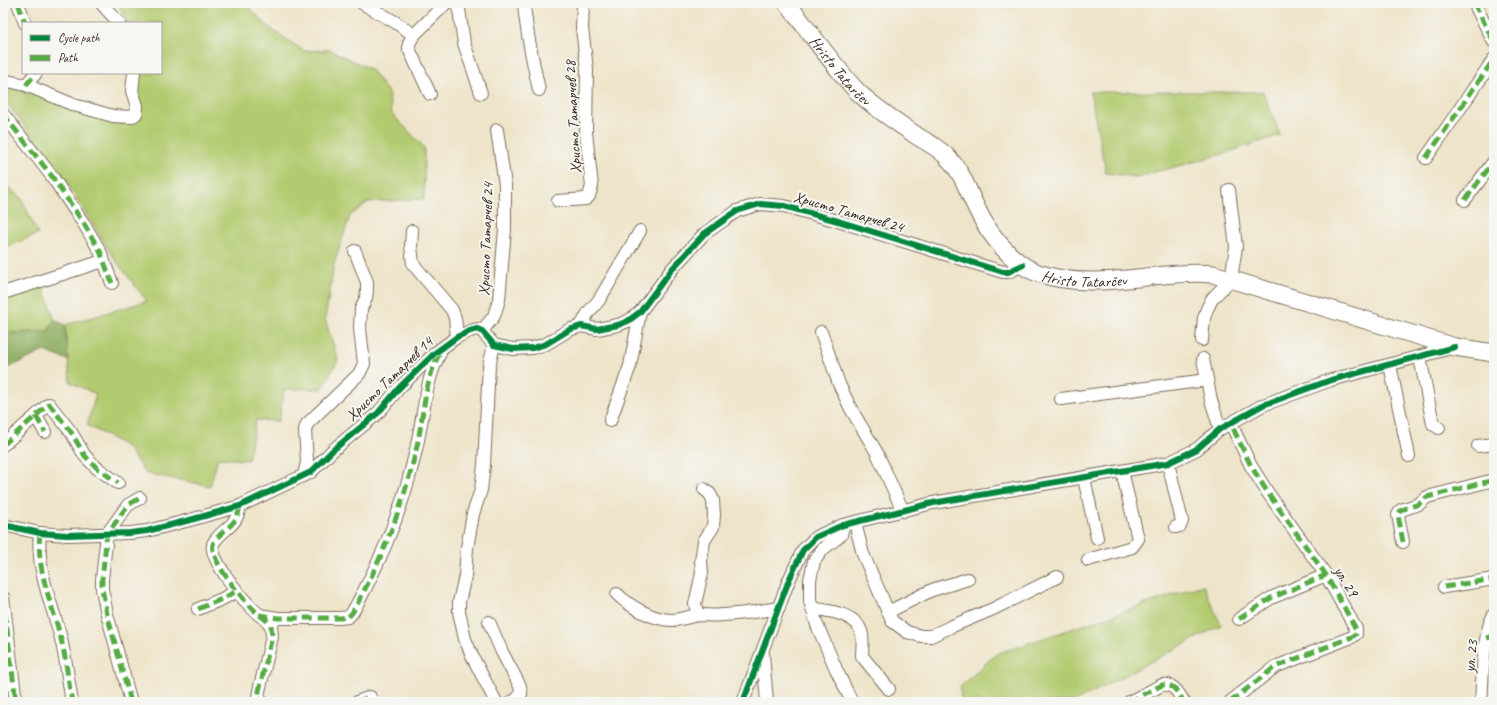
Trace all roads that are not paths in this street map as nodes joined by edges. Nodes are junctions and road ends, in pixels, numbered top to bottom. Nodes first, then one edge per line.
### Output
1 (18, 3) edge
2 (102, 3) edge
3 (362, 3) edge
4 (446, 3) edge
5 (458, 3) edge
6 (524, 3) edge
7 (583, 3) edge
8 (787, 3) edge
9 (1474, 3) edge
10 (25, 22) edge
11 (118, 22) edge
12 (414, 36) junction
13 (1494, 42) edge
14 (1494, 59) edge
15 (35, 74) edge
16 (134, 74) edge
17 (3, 80) edge
18 (26, 85) junction
19 (539, 90) dead end
20 (481, 93) dead end
21 (430, 94) dead end
22 (3, 114) edge
23 (497, 130) dead end
24 (1426, 158) dead end
25 (1494, 160) edge
26 (1229, 190) dead end
27 (1466, 200) dead end
28 (558, 201) dead end
29 (640, 230) dead end
30 (412, 231) dead end
31 (355, 251) dead end
32 (103, 261) junction
33 (1024, 265) junction
34 (1231, 279) junction
35 (112, 283) dead end
36 (3, 294) edge
37 (640, 312) junction
38 (581, 326) junction
39 (482, 331) junction
40 (821, 332) dead end
41 (457, 337) junction
42 (1202, 340) dead end
43 (494, 345) junction
44 (1455, 347) junction
45 (442, 348) junction
46 (1494, 353) edge
47 (1420, 357) junction
48 (1202, 359) dead end
49 (1390, 364) junction
50 (1207, 380) junction
51 (1061, 399) dead end
52 (36, 416) junction
53 (610, 421) dead end
54 (1226, 426) junction
55 (1439, 428) dead end
56 (45, 432) dead end
57 (1494, 444) edge
58 (3, 445) edge
59 (1478, 446) dead end
60 (1409, 456) dead end
61 (1168, 462) junction
62 (1122, 471) junction
63 (304, 475) junction
64 (1084, 478) junction
65 (1494, 480) edge
66 (118, 483) dead end
67 (704, 489) dead end
68 (140, 498) dead end
69 (240, 506) junction
70 (904, 511) junction
71 (849, 524) junction
72 (3, 525) edge
73 (1176, 528) dead end
74 (40, 533) junction
75 (107, 534) junction
76 (1097, 538) dead end
77 (1403, 542) dead end
78 (1088, 560) dead end
79 (1326, 575) junction
80 (1057, 577) dead end
81 (968, 579) dead end
82 (1494, 579) edge
83 (1444, 587) dead end
84 (237, 591) junction
85 (617, 594) dead end
86 (3, 597) edge
87 (779, 608) junction
88 (812, 608) junction
89 (198, 609) dead end
90 (887, 611) junction
91 (1494, 614) edge
92 (259, 615) junction
93 (698, 615) junction
94 (1239, 619) dead end
95 (489, 622) dead end
96 (1491, 637) edge
97 (763, 651) junction
98 (889, 689) dead end
99 (370, 697) dead end
100 (16, 702) edge
101 (72, 702) edge
102 (131, 702) edge
103 (262, 702) edge
104 (357, 702) edge
105 (496, 702) edge
106 (511, 702) edge
107 (743, 702) edge
108 (767, 702) edge
109 (852, 702) edge
110 (1129, 702) edge
111 (1184, 702) edge
112 (1230, 702) edge
113 (1481, 702) edge

1 - 10 street
2 - 11 street
3 - 12 street
4 - 12 street
5 - 20 street
6 - 19 street
7 - 28 street, Христо Татарчев 28
8 - 33 main road, Hristo Tatarčev
9 - 13 street
12 - 21 street
14 - 24 street
15 - 18 street
16 - 18 street
17 - 18 street
22 - 32 street
23 - 39 street, Христо Татарчев 24
25 - 27 street
26 - 34 street
29 - 38 street
30 - 41 street
31 - 63 street
32 - 35 street
32 - 36 street
33 - 34 main road, Hristo Tatarčev
33 - 37 street, Христо Татарчев 24
34 - 42 street
34 - 44 main road, Hristo Tatarčev
37 - 38 street, Христо Татарчев 24
37 - 53 street
38 - 43 street, Христо Татарчев 24
39 - 41 street, Христо Татарчев 14
39 - 43 street
40 - 70 street
41 - 45 street, Христо Татарчев 14
43 - 105 street
44 - 46 main road, Hristo Tatarčev
44 - 47 street
45 - 63 street, Христо Татарчев 14
45 - 92 street
47 - 49 street
47 - 55 street
48 - 50 street, ул. 29
49 - 54 street
49 - 60 street
50 - 51 street
50 - 54 street, ул. 29
52 - 56 street
52 - 58 street
52 - 66 street
54 - 61 street
54 - 79 street, ул. 29
57 - 59 street
61 - 62 street
61 - 73 street
62 - 64 street
62 - 78 street
63 - 69 street, Христо Татарчев 14
64 - 70 street
64 - 76 street
65 - 77 street
67 - 93 street
68 - 75 street
69 - 75 street, Христо Татарчев 14
69 - 84 street
70 - 71 street
71 - 87 street
71 - 88 street
71 - 90 street
72 - 74 street, Христо Татарчев 14
74 - 75 street, Христо Татарчев 14
74 - 101 street
75 - 102 street
79 - 94 street
79 - 112 street, ул. 29
80 - 90 street
81 - 90 street
82 - 83 street
84 - 89 street
84 - 92 street
85 - 93 street
86 - 100 street
87 - 93 street
87 - 97 street
88 - 98 street
88 - 109 street
91 - 96 street, ул. 23
92 - 103 street
95 - 106 street
96 - 113 street, ул. 23
97 - 107 street
97 - 108 street
99 - 104 street
110 - 111 street

